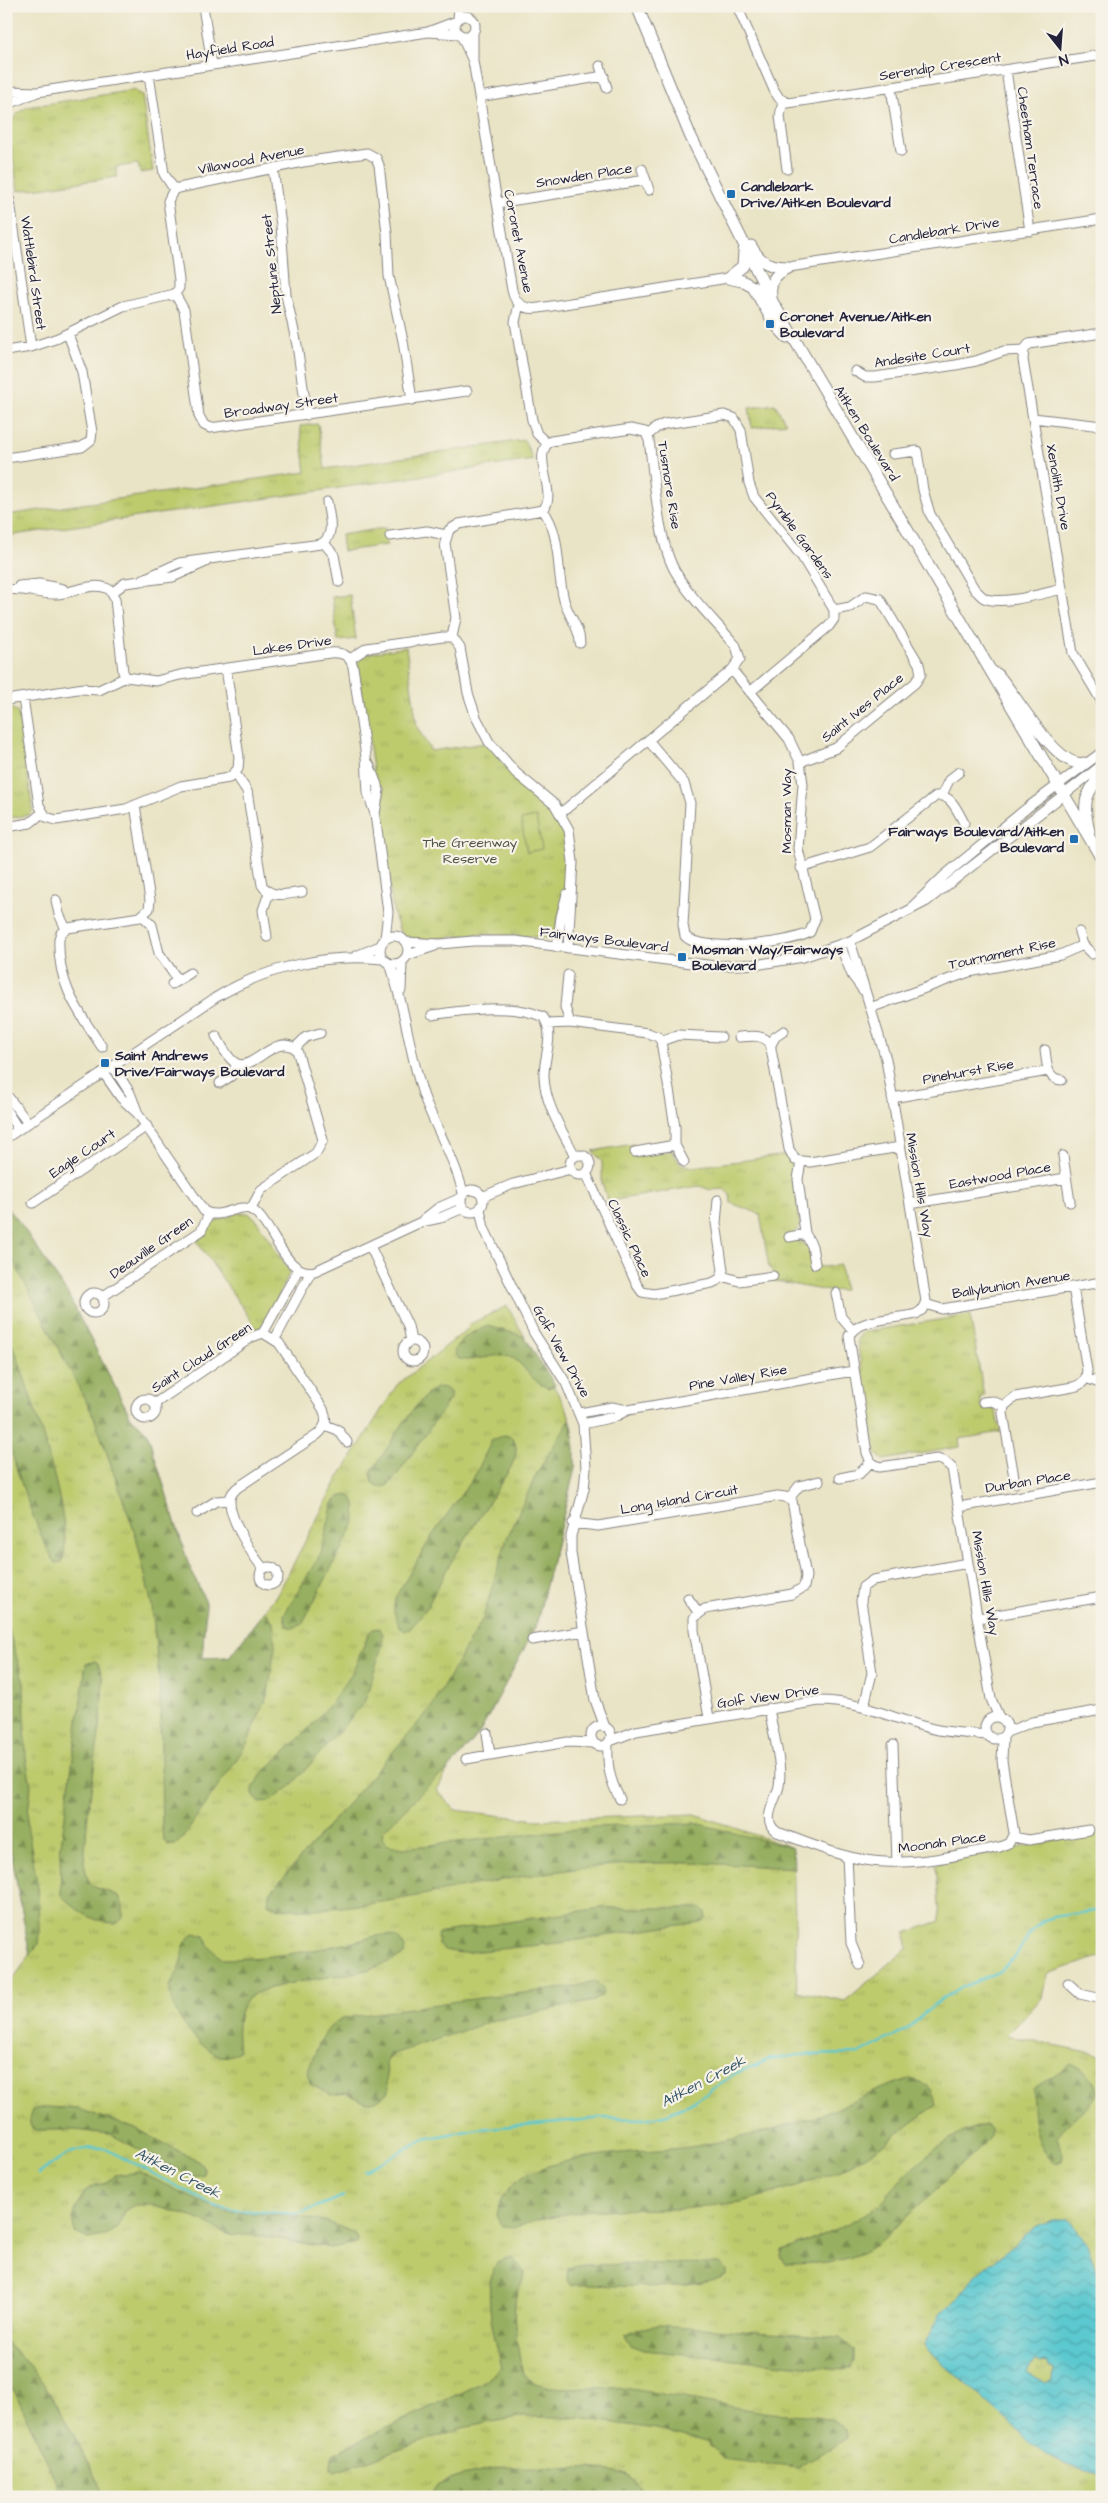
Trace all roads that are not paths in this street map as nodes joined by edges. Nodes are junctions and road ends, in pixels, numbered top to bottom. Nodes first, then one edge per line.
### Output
1 (203, 6) edge
2 (459, 6) edge
3 (466, 6) edge
4 (637, 6) edge
5 (736, 6) edge
6 (470, 18) junction
7 (457, 20) junction
8 (428, 32) junction
9 (473, 32) junction
10 (460, 34) junction
11 (1102, 55) edge
12 (473, 61) junction
13 (212, 65) junction
14 (600, 66) dead end
15 (1006, 70) junction
16 (149, 75) junction
17 (604, 76) junction
18 (607, 88) dead end
19 (891, 88) junction
20 (8, 90) edge
21 (37, 92) junction
22 (479, 98) junction
23 (783, 101) junction
24 (9, 106) edge
25 (901, 151) dead end
26 (698, 152) junction
27 (273, 169) junction
28 (642, 169) dead end
29 (787, 169) dead end
30 (6, 174) edge
31 (646, 180) junction
32 (174, 189) junction
33 (649, 190) dead end
34 (497, 203) junction
35 (1102, 219) edge
36 (1030, 230) junction
37 (741, 240) junction
38 (790, 267) junction
39 (728, 278) junction
40 (175, 294) junction
41 (771, 300) junction
42 (523, 307) junction
43 (1102, 333) edge
44 (68, 334) junction
45 (31, 347) junction
46 (1024, 350) junction
47 (6, 351) edge
48 (801, 353) junction
49 (855, 371) dead end
50 (467, 391) dead end
51 (412, 400) junction
52 (307, 415) junction
53 (1033, 418) junction
54 (1102, 426) edge
55 (648, 435) junction
56 (547, 444) junction
57 (893, 454) dead end
58 (6, 458) edge
59 (327, 502) dead end
60 (543, 510) junction
61 (446, 535) junction
62 (390, 536) dead end
63 (324, 543) junction
64 (339, 582) dead end
65 (10, 589) edge
66 (1062, 589) junction
67 (113, 592) junction
68 (834, 610) junction
69 (452, 637) junction
70 (580, 643) dead end
71 (979, 654) junction
72 (350, 659) junction
73 (226, 668) junction
74 (732, 670) junction
75 (126, 674) junction
76 (750, 692) junction
77 (23, 698) junction
78 (6, 700) edge
79 (1102, 702) edge
80 (648, 740) junction
81 (1102, 752) edge
82 (800, 762) junction
83 (1084, 764) junction
84 (1102, 764) edge
85 (959, 772) dead end
86 (235, 773) junction
87 (1102, 773) edge
88 (1060, 789) junction
89 (942, 795) junction
90 (134, 806) junction
91 (42, 813) junction
92 (561, 813) junction
93 (964, 823) dead end
94 (6, 827) edge
95 (1093, 844) junction
96 (1102, 860) edge
97 (962, 861) junction
98 (801, 868) junction
99 (969, 869) junction
100 (571, 877) junction
101 (302, 892) dead end
102 (270, 893) junction
103 (56, 900) dead end
104 (388, 912) junction
105 (904, 914) junction
106 (143, 916) junction
107 (66, 929) junction
108 (1079, 932) dead end
109 (267, 937) dead end
110 (402, 939) junction
111 (850, 941) junction
112 (383, 942) junction
113 (440, 944) junction
114 (840, 945) junction
115 (1083, 945) junction
116 (557, 947) junction
117 (568, 948) junction
118 (1092, 954) dead end
119 (356, 956) junction
120 (405, 959) junction
121 (386, 962) junction
122 (190, 973) dead end
123 (568, 975) dead end
124 (864, 992) junction
125 (400, 995) junction
126 (870, 1008) junction
127 (432, 1015) dead end
128 (570, 1023) junction
129 (547, 1024) junction
130 (784, 1031) dead end
131 (320, 1033) dead end
132 (216, 1036) dead end
133 (721, 1037) dead end
134 (739, 1037) dead end
135 (661, 1041) junction
136 (771, 1045) junction
137 (102, 1047) dead end
138 (295, 1048) junction
139 (1045, 1050) dead end
140 (237, 1064) junction
141 (112, 1066) junction
142 (1048, 1071) junction
143 (103, 1072) junction
144 (1062, 1080) dead end
145 (220, 1083) dead end
146 (6, 1094) edge
147 (892, 1098) junction
148 (6, 1110) edge
149 (138, 1114) junction
150 (28, 1123) junction
151 (147, 1126) junction
152 (18, 1130) junction
153 (6, 1138) edge
154 (675, 1145) junction
155 (900, 1147) junction
156 (635, 1152) dead end
157 (575, 1156) junction
158 (1062, 1156) dead end
159 (684, 1162) dead end
160 (801, 1162) junction
161 (571, 1169) junction
162 (586, 1173) junction
163 (1066, 1178) junction
164 (465, 1193) junction
165 (482, 1197) junction
166 (718, 1200) dead end
167 (1070, 1202) dead end
168 (33, 1203) dead end
169 (910, 1204) junction
170 (480, 1208) junction
171 (251, 1209) junction
172 (467, 1210) junction
173 (209, 1214) junction
174 (421, 1222) junction
175 (484, 1228) junction
176 (805, 1234) junction
177 (789, 1237) dead end
178 (370, 1246) junction
179 (815, 1264) dead end
180 (298, 1270) junction
181 (312, 1272) junction
182 (722, 1276) junction
183 (774, 1276) dead end
184 (1102, 1282) edge
185 (1073, 1287) junction
186 (836, 1292) dead end
187 (102, 1297) dead end
188 (925, 1304) junction
189 (852, 1330) junction
190 (264, 1333) junction
191 (275, 1339) junction
192 (412, 1341) dead end
193 (853, 1371) junction
194 (1086, 1378) junction
195 (1102, 1384) edge
196 (983, 1402) dead end
197 (154, 1404) dead end
198 (1004, 1406) junction
199 (628, 1410) junction
200 (580, 1413) junction
201 (583, 1424) junction
202 (325, 1425) junction
203 (347, 1442) dead end
204 (871, 1462) junction
205 (840, 1478) dead end
206 (819, 1481) dead end
207 (1102, 1482) edge
208 (1016, 1483) dead end
209 (789, 1499) junction
210 (230, 1500) junction
211 (959, 1507) junction
212 (197, 1513) dead end
213 (574, 1523) junction
214 (968, 1563) junction
215 (263, 1568) dead end
216 (1102, 1597) edge
217 (688, 1598) dead end
218 (698, 1612) junction
219 (978, 1618) junction
220 (584, 1631) junction
221 (532, 1640) dead end
222 (991, 1699) junction
223 (595, 1700) junction
224 (864, 1706) junction
225 (769, 1708) junction
226 (1102, 1710) edge
227 (709, 1718) junction
228 (1002, 1719) junction
229 (987, 1721) junction
230 (1032, 1722) junction
231 (607, 1728) junction
232 (593, 1731) junction
233 (636, 1731) junction
234 (960, 1732) junction
235 (487, 1733) dead end
236 (1005, 1735) junction
237 (989, 1737) junction
238 (568, 1742) junction
239 (609, 1742) junction
240 (596, 1744) junction
241 (893, 1745) dead end
242 (490, 1755) junction
243 (466, 1759) dead end
244 (1002, 1761) junction
245 (607, 1765) junction
246 (620, 1799) dead end
247 (1089, 1830) dead end
248 (1014, 1836) junction
249 (847, 1856) junction
250 (897, 1862) junction
251 (860, 1966) dead end
252 (1068, 1983) dead end
253 (1102, 1999) edge

1 - 13 street
2 - 7 street
3 - 6 street
4 - 26 main road, Aitken Boulevard
5 - 23 street
6 - 7 street
6 - 9 street
7 - 8 street, Hayfield Road
7 - 10 street
8 - 10 street, Hayfield Road
8 - 13 street, Hayfield Road
9 - 10 street
9 - 12 street, Coronet Avenue
10 - 12 street, Coronet Avenue
11 - 15 street, Serendip Crescent
12 - 22 street, Coronet Avenue
13 - 16 street, Hayfield Road
14 - 17 street
15 - 19 street, Serendip Crescent
15 - 36 street, Cheetham Terrace
16 - 21 street, Hayfield Road
16 - 32 street
17 - 18 street
17 - 22 street
19 - 23 street, Serendip Crescent
19 - 25 street
20 - 21 street, Hayfield Road
20 - 24 street
21 - 24 street, Hayfield Road
22 - 34 street, Coronet Avenue
23 - 29 street
26 - 37 main road, Aitken Boulevard
26 - 38 main road
27 - 32 street, Villawood Avenue
27 - 51 street, Villawood Avenue
27 - 52 street, Neptune Street
28 - 31 street, Snowden Place
30 - 45 street, Wattlebird Street
31 - 33 street, Snowden Place
31 - 34 street, Snowden Place
32 - 40 street
34 - 42 street, Coronet Avenue
35 - 36 street, Candlebark Drive
36 - 38 street, Candlebark Drive
37 - 39 main road
37 - 41 main road, Aitken Boulevard
38 - 41 main road
39 - 42 street, Coronet Avenue
39 - 48 main road
40 - 44 street
40 - 52 street, Broadway Street
41 - 48 main road, Aitken Boulevard
42 - 56 street
43 - 46 street
44 - 45 street
44 - 58 street
45 - 47 street
46 - 49 street, Andesite Court
46 - 53 street, Xenolith Drive
48 - 71 main road, Aitken Boulevard
50 - 51 street, Broadway Street
51 - 52 street, Broadway Street
53 - 54 street
53 - 66 street, Xenolith Drive
55 - 56 street, Tusmore Rise
55 - 68 street, Pymble Gardens
55 - 74 street, Tusmore Rise
56 - 60 street
57 - 66 street
59 - 63 street
60 - 61 street
60 - 70 street
61 - 62 street
61 - 69 street
63 - 64 street
63 - 67 street
65 - 67 street
66 - 79 street, Xenolith Drive
67 - 75 street
68 - 76 street
68 - 82 street, Saint Ives Place
69 - 72 street
69 - 92 street
71 - 83 main road
71 - 88 main road, Aitken Boulevard
72 - 73 street, Lakes Drive
72 - 104 street, Lakes Drive
73 - 75 street, Lakes Drive
73 - 86 street
74 - 76 street, Mosman Way
74 - 80 street
75 - 77 street
76 - 82 street, Mosman Way
77 - 78 street
77 - 91 street
80 - 92 street
80 - 98 street, Mosman Way
81 - 83 street, Fairways Boulevard
82 - 98 street, Mosman Way
83 - 88 street, Fairways Boulevard
84 - 88 street, Fairways Boulevard
85 - 89 street
86 - 90 street
86 - 102 street
87 - 95 main road
88 - 95 main road, Aitken Boulevard
88 - 97 street, Fairways Boulevard
88 - 99 street, Fairways Boulevard
89 - 93 street
89 - 98 street
90 - 91 street
90 - 106 street
91 - 94 street
92 - 100 street
95 - 96 main road, Aitken Boulevard
97 - 99 street
97 - 105 street, Fairways Boulevard
99 - 105 street, Fairways Boulevard
100 - 116 street
100 - 117 street
101 - 102 street
102 - 109 street
103 - 107 street
104 - 110 street, Lakes Drive
104 - 112 street, Lakes Drive
105 - 111 street, Fairways Boulevard
106 - 107 street
106 - 122 street
107 - 137 street
108 - 115 street
110 - 112 street, Fairways Boulevard
110 - 113 street, Fairways Boulevard
110 - 120 street, Lakes Drive
111 - 114 street, Fairways Boulevard
111 - 124 street, Mission Hills Way
112 - 119 street
112 - 121 street, Lakes Drive
113 - 116 street, Fairways Boulevard
113 - 120 street, Fairways Boulevard
114 - 117 street, Fairways Boulevard
114 - 124 street, Mission Hills Way
115 - 118 street
115 - 126 street, Tournament Rise
116 - 117 street, Fairways Boulevard
119 - 121 street
119 - 141 street
120 - 121 street, Fairways Boulevard
120 - 125 street
121 - 125 street
123 - 128 street
124 - 126 street, Mission Hills Way
125 - 164 street
126 - 147 street, Mission Hills Way
127 - 129 street
128 - 129 street
128 - 135 street
129 - 157 street
130 - 136 street
131 - 138 street
132 - 140 street
133 - 135 street
134 - 136 street
135 - 154 street
136 - 160 street
138 - 140 street
138 - 171 street
139 - 142 street
140 - 145 street
141 - 143 street
141 - 149 street
142 - 144 street
142 - 147 street, Pinehurst Rise
143 - 149 street
143 - 150 street
146 - 150 street
147 - 155 street, Mission Hills Way
148 - 152 street
149 - 151 street
150 - 152 street
151 - 168 street, Eagle Court
151 - 173 street
152 - 153 street
154 - 156 street
154 - 159 street
155 - 160 street
155 - 169 street, Mission Hills Way
157 - 161 street
157 - 162 street
158 - 163 street, Eastwood Place
160 - 176 street
161 - 162 street
161 - 165 street
162 - 182 street, Classic Place
163 - 167 street, Eastwood Place
163 - 169 street, Eastwood Place
164 - 165 street
164 - 172 street
164 - 174 street
165 - 170 street
166 - 182 street
169 - 188 street, Mission Hills Way
170 - 172 street
170 - 175 street, Golf View Drive
171 - 173 street
171 - 180 street
172 - 174 street
172 - 175 street, Golf View Drive
173 - 187 street, Deauville Green
174 - 178 street
175 - 200 street, Golf View Drive
176 - 177 street
176 - 179 street
178 - 181 street
178 - 192 street
180 - 181 street
180 - 190 street
181 - 191 street
182 - 183 street
184 - 185 street, Ballybunion Avenue
185 - 188 street, Ballybunion Avenue
185 - 194 street
186 - 189 street
188 - 189 street
189 - 193 street
190 - 191 street
190 - 197 street, Saint Cloud Green
191 - 202 street
193 - 199 street, Pine Valley Rise
193 - 204 street
194 - 195 street
194 - 198 street
196 - 198 street
198 - 208 street
199 - 200 street, Pine Valley Rise
199 - 201 street, Pine Valley Rise
200 - 201 street, Golf View Drive
201 - 213 street, Golf View Drive
202 - 203 street
202 - 210 street
204 - 205 street
204 - 211 street, Mission Hills Way
206 - 209 street
207 - 211 street, Durban Place
209 - 213 street, Long Island Circuit
209 - 218 street
210 - 212 street
210 - 215 street
211 - 214 street, Mission Hills Way
213 - 220 street, Golf View Drive
214 - 219 street, Mission Hills Way
214 - 224 street
216 - 219 street
217 - 218 street
218 - 227 street
219 - 222 street, Mission Hills Way
220 - 221 street
220 - 223 street, Golf View Drive
222 - 228 street, Mission Hills Way
222 - 229 street, Mission Hills Way
223 - 231 street, Golf View Drive
223 - 232 street, Golf View Drive
224 - 225 street, Golf View Drive
224 - 234 street, Golf View Drive
225 - 227 street, Golf View Drive
225 - 249 street, Moonah Place
226 - 230 street
227 - 233 street, Golf View Drive
228 - 229 street, Golf View Drive
228 - 230 street
228 - 236 street, Mission Hills Way
229 - 234 street, Golf View Drive
229 - 237 street, Mission Hills Way
230 - 236 street
231 - 232 street
231 - 233 street, Golf View Drive
231 - 239 street
232 - 238 street
232 - 240 street
233 - 239 street, Golf View Drive
234 - 237 street, Golf View Drive
235 - 242 street
236 - 237 street, Golf View Drive
236 - 244 street
237 - 244 street
238 - 240 street
238 - 242 street
239 - 240 street
239 - 245 street
240 - 245 street
241 - 250 street
242 - 243 street
244 - 248 street
245 - 246 street
247 - 248 street
248 - 250 street, Moonah Place
249 - 250 street, Moonah Place
249 - 251 street
252 - 253 street

